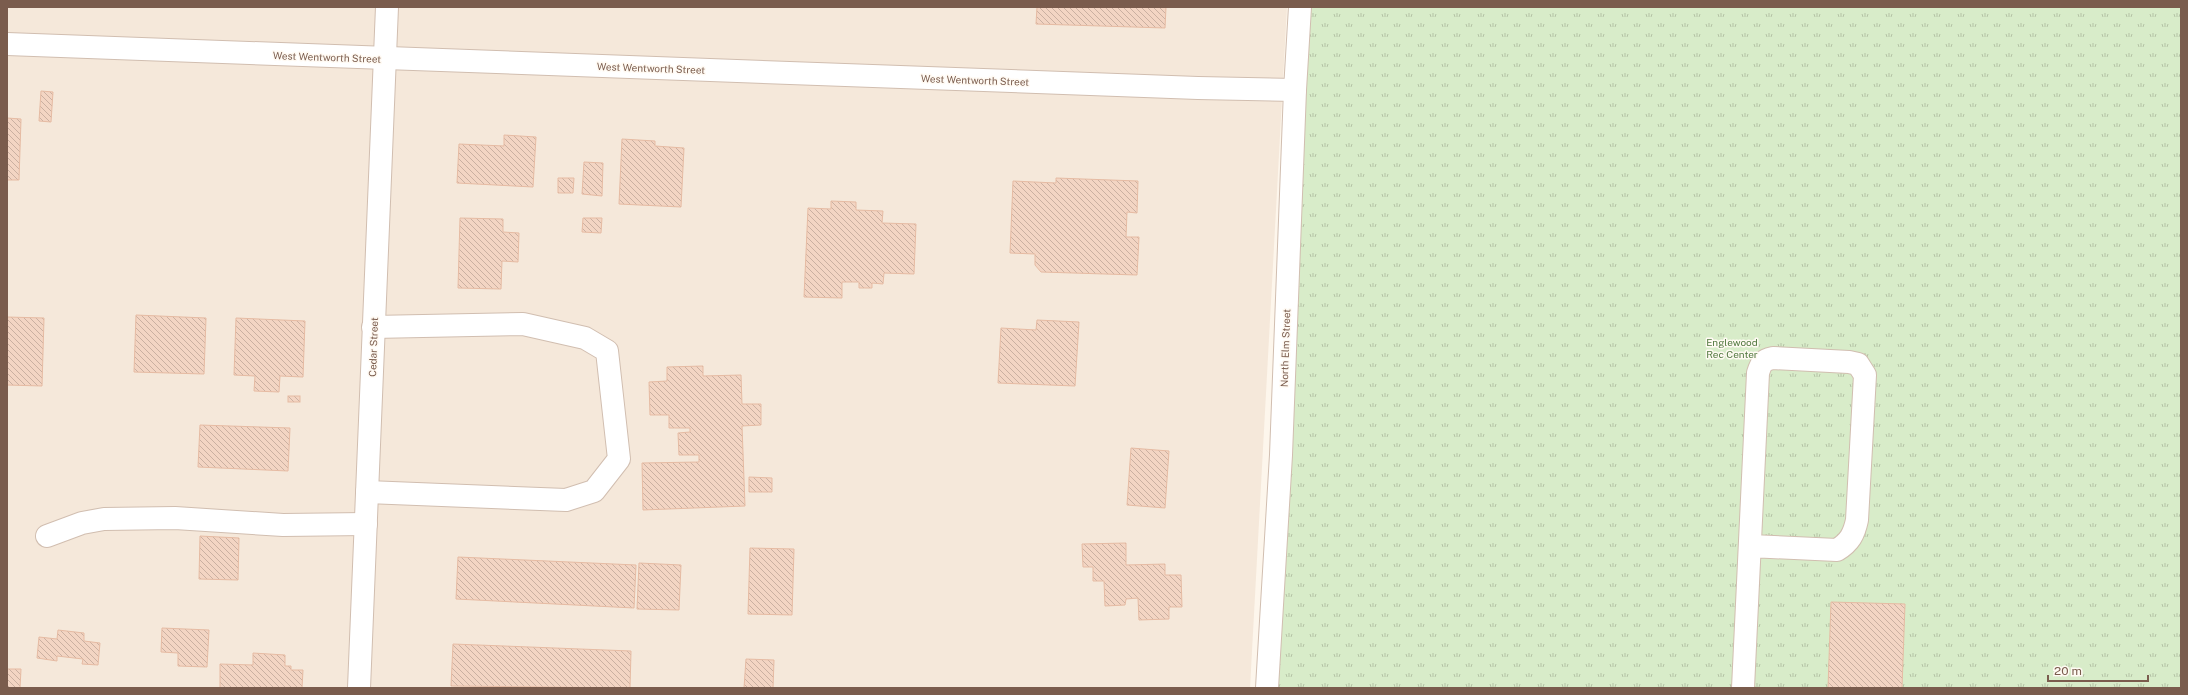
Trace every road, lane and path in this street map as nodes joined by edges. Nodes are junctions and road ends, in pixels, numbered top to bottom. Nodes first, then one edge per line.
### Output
1 (387, 7) edge
2 (1300, 7) edge
3 (7, 44) edge
4 (384, 59) junction
5 (1295, 90) junction
6 (374, 327) junction
7 (367, 492) junction
8 (366, 524) junction
9 (47, 536) dead end
10 (1750, 546) junction
11 (359, 688) edge
12 (1267, 688) edge
13 (1743, 688) edge

1 - 4 street, Cedar Street
2 - 5 street, North Elm Street
3 - 4 street, West Wentworth Street
4 - 5 street, West Wentworth Street
4 - 6 street, Cedar Street
5 - 12 street, North Elm Street
6 - 7 street, Cedar Street
6 - 7 street
7 - 8 street, Cedar Street
8 - 9 street
8 - 11 street, Cedar Street
10 - 10 street
10 - 13 street

